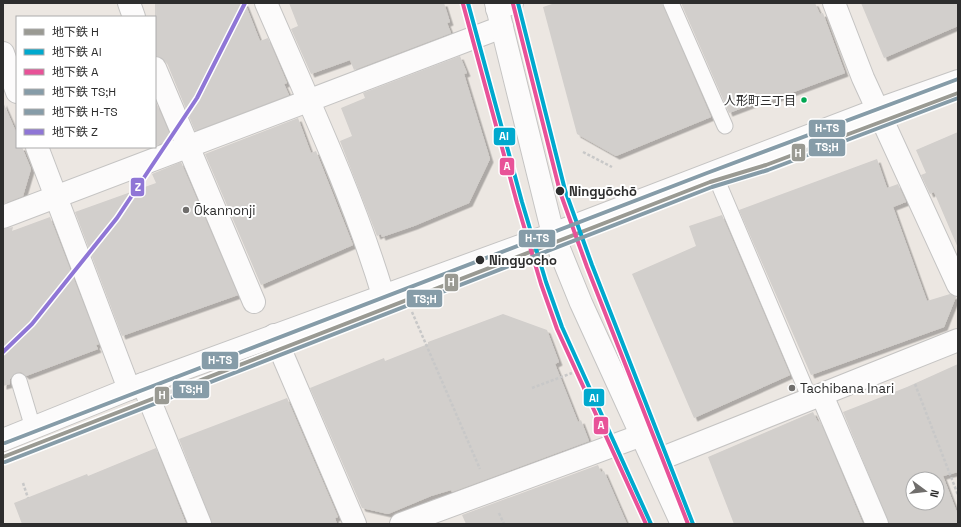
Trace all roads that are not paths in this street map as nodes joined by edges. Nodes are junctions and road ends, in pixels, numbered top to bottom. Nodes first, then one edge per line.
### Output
1 (129, 3) edge
2 (266, 3) edge
3 (671, 3) edge
4 (834, 3) edge
5 (502, 11) edge
6 (134, 16) edge
7 (3, 53) edge
8 (156, 70) edge
9 (958, 81) edge
10 (16, 89) edge
11 (309, 101) junction
12 (879, 109) junction
13 (725, 126) dead end
14 (187, 147) junction
15 (37, 148) edge
16 (714, 173) junction
17 (55, 197) junction
18 (3, 217) edge
19 (552, 234) junction
20 (958, 285) edge
21 (392, 291) junction
22 (254, 302) dead end
23 (274, 335) junction
24 (958, 340) edge
25 (18, 381) dead end
26 (136, 386) junction
27 (816, 397) junction
28 (33, 428) junction
29 (642, 435) junction
30 (3, 440) edge
31 (655, 461) junction
32 (200, 524) edge
33 (355, 524) edge
34 (401, 524) edge
35 (682, 524) edge
36 (877, 524) edge

1 - 6 street
2 - 11 street
3 - 13 lane
4 - 12 street
5 - 11 street
5 - 19 street
7 - 10 street
8 - 14 street
9 - 12 street
11 - 14 street
11 - 21 street
12 - 16 street
12 - 20 street
14 - 17 street
14 - 22 street
15 - 17 street
16 - 19 street
16 - 27 lane
17 - 18 street
17 - 26 street
19 - 21 street
19 - 29 street
21 - 23 street
23 - 26 street
23 - 33 street
24 - 27 street
25 - 28 lane
26 - 28 street
26 - 32 street
27 - 31 street
27 - 36 street
28 - 30 street
29 - 31 street
29 - 34 street
31 - 35 street

